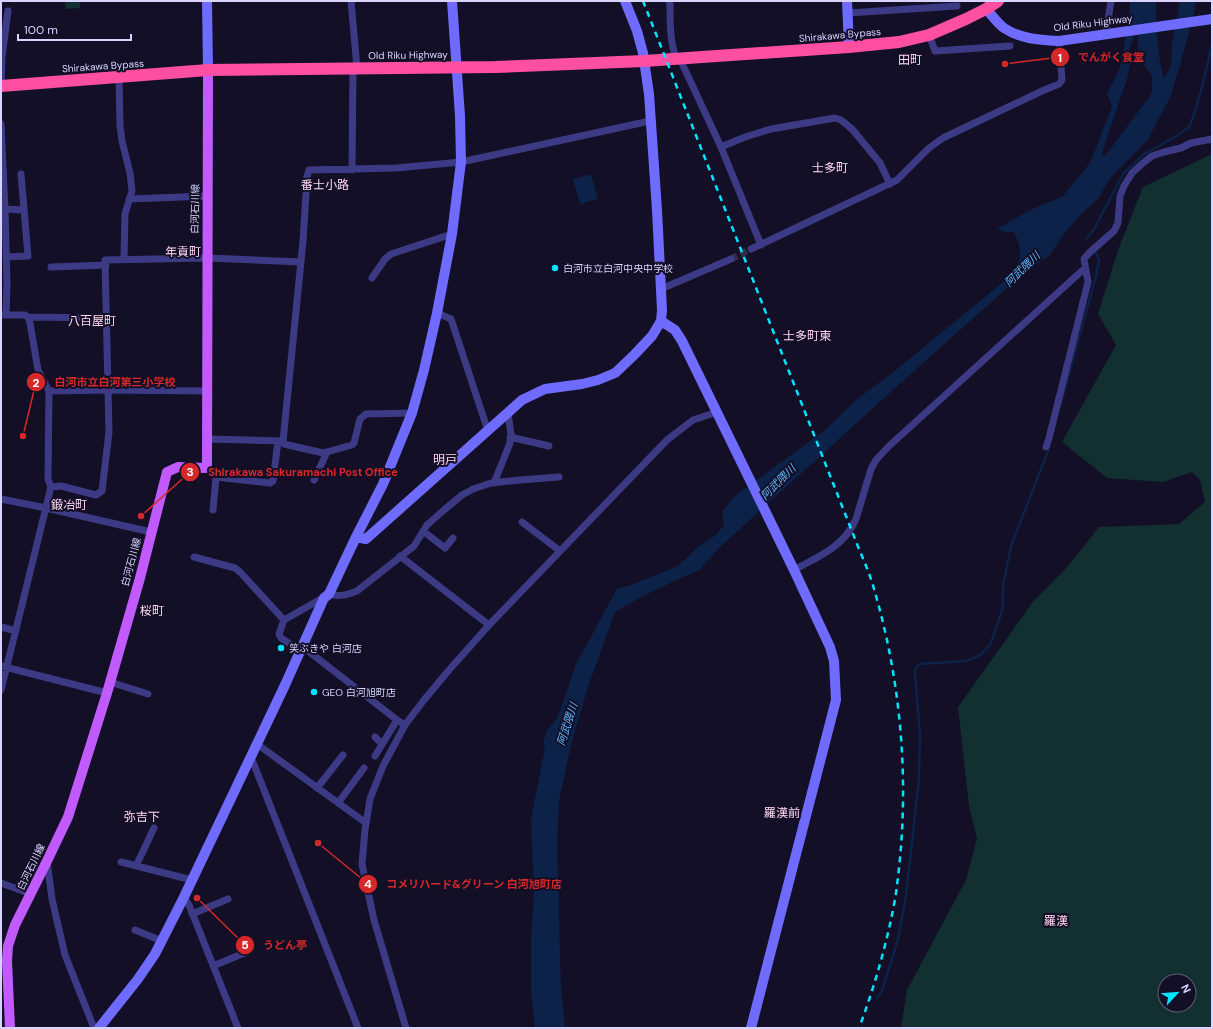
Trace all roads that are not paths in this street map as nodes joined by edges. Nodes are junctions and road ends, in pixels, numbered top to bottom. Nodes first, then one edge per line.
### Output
1 (207, 1) edge
2 (351, 1) edge
3 (452, 1) edge
4 (625, 1) edge
5 (669, 1) edge
6 (847, 1) edge
7 (998, 1) edge
8 (1111, 1) edge
9 (984, 5) edge
10 (957, 6) dead end
11 (8, 11) dead end
12 (848, 13) junction
13 (1212, 19) edge
14 (1108, 34) junction
15 (929, 35) junction
16 (1059, 41) junction
17 (1010, 46) dead end
18 (849, 47) junction
19 (678, 59) junction
20 (644, 61) junction
21 (456, 67) junction
22 (355, 68) junction
23 (208, 70) junction
24 (119, 76) junction
25 (1, 86) edge
26 (650, 121) junction
27 (1, 124) edge
28 (1212, 139) edge
29 (722, 147) junction
30 (461, 162) junction
31 (352, 170) junction
32 (21, 174) dead end
33 (890, 184) junction
34 (208, 196) junction
35 (129, 199) junction
36 (4, 210) edge
37 (24, 210) junction
38 (452, 234) junction
39 (761, 245) junction
40 (751, 249) tunnel mouth
41 (6, 257) junction
42 (207, 258) junction
43 (124, 259) junction
44 (731, 259) tunnel mouth
45 (301, 262) junction
46 (106, 265) junction
47 (51, 267) dead end
48 (1085, 268) junction
49 (372, 278) dead end
50 (661, 289) junction
51 (437, 313) junction
52 (3, 315) edge
53 (28, 317) junction
54 (108, 318) junction
55 (661, 321) junction
56 (108, 390) junction
57 (49, 391) junction
58 (208, 391) junction
59 (717, 412) junction
60 (412, 413) junction
61 (508, 413) junction
62 (488, 431) junction
63 (510, 437) junction
64 (208, 439) junction
65 (280, 441) junction
66 (549, 446) dead end
67 (1046, 447) dead end
68 (327, 452) junction
69 (207, 468) junction
70 (216, 477) junction
71 (559, 477) dead end
72 (314, 480) dead end
73 (494, 483) junction
74 (51, 487) junction
75 (1, 499) edge
76 (46, 508) junction
77 (213, 510) dead end
78 (522, 522) dead end
79 (424, 531) junction
80 (151, 532) junction
81 (356, 537) junction
82 (453, 538) dead end
83 (560, 551) junction
84 (400, 556) junction
85 (194, 557) dead end
86 (794, 570) junction
87 (326, 596) junction
88 (284, 620) junction
89 (489, 625) junction
90 (1, 627) edge
91 (16, 631) junction
92 (302, 649) junction
93 (4, 666) edge
94 (110, 682) junction
95 (1, 690) edge
96 (107, 693) junction
97 (148, 694) dead end
98 (397, 720) junction
99 (405, 725) junction
100 (375, 737) dead end
101 (257, 744) junction
102 (382, 744) junction
103 (343, 755) dead end
104 (375, 756) dead end
105 (251, 757) junction
106 (364, 768) dead end
107 (317, 788) junction
108 (338, 803) junction
109 (366, 823) junction
110 (154, 828) dead end
111 (47, 861) junction
112 (120, 862) dead end
113 (136, 866) junction
114 (192, 880) junction
115 (1, 883) edge
116 (31, 894) junction
117 (184, 897) junction
118 (228, 899) dead end
119 (192, 914) junction
120 (135, 930) dead end
121 (162, 940) junction
122 (249, 951) dead end
123 (4, 961) edge
124 (213, 966) junction
125 (10, 1028) edge
126 (94, 1028) edge
127 (99, 1028) edge
128 (238, 1028) edge
129 (358, 1028) edge
130 (406, 1028) edge
131 (751, 1028) edge

1 - 23 street
2 - 22 street
3 - 21 street
4 - 20 street
5 - 19 street
6 - 12 street
7 - 9 highway, Shirakawa Bypass
8 - 14 street
9 - 15 highway, Shirakawa Bypass
9 - 16 street, Old Riku Highway
10 - 12 street
11 - 25 street
12 - 18 street
13 - 14 street, Old Riku Highway
14 - 16 street, Old Riku Highway
15 - 17 street
15 - 18 highway, Shirakawa Bypass
16 - 33 street
18 - 19 highway, Shirakawa Bypass
19 - 20 highway, Old Riku Highway
19 - 29 street
20 - 21 highway, Old Riku Highway
20 - 26 street
21 - 22 highway, Old Riku Highway
21 - 30 street
22 - 23 highway, Old Riku Highway
22 - 31 street
23 - 24 highway, Shirakawa Bypass
23 - 34 main road, 白河石川線
24 - 25 highway, Shirakawa Bypass
24 - 35 street
26 - 30 street
26 - 50 street
27 - 36 street
28 - 48 street
29 - 33 street
29 - 39 street
30 - 31 street
30 - 38 street
31 - 45 street
32 - 37 street
33 - 39 street
34 - 35 street
34 - 42 main road, 白河石川線
35 - 43 street
36 - 37 street
36 - 41 street
37 - 41 street
38 - 49 street
38 - 51 street
39 - 40 street
41 - 52 street
42 - 43 street
42 - 45 street
42 - 58 main road, 白河石川線
43 - 46 street
44 - 50 street
45 - 65 street
46 - 47 street
46 - 54 street
48 - 67 street
48 - 86 street
50 - 55 street
51 - 60 street
51 - 62 street
52 - 53 street
53 - 54 street
53 - 57 street
54 - 56 street
55 - 59 street
55 - 61 street
56 - 57 street
56 - 58 street
56 - 74 street
57 - 74 street
58 - 64 main road, 白河石川線
59 - 83 street
59 - 86 street
60 - 68 street
60 - 81 street
61 - 62 street
61 - 63 street
62 - 81 street
63 - 66 street
63 - 73 street
64 - 65 street
64 - 69 main road, 白河石川線
65 - 68 street
65 - 70 street
68 - 72 street
69 - 70 street
69 - 80 main road, 白河石川線
70 - 77 street
71 - 73 street
73 - 79 street
74 - 76 street
75 - 76 street
76 - 80 street
76 - 91 street
78 - 83 street
79 - 82 street
79 - 84 street
80 - 94 main road, 白河石川線
81 - 87 street
83 - 89 street
84 - 87 street
84 - 89 street
85 - 88 street
86 - 131 street
87 - 88 street
87 - 92 street
88 - 92 street
89 - 99 street
90 - 91 street
91 - 93 street
92 - 98 street
92 - 101 street
93 - 95 street
93 - 96 street
94 - 96 main road, 白河石川線
94 - 97 street
96 - 111 main road, 白河石川線
98 - 99 street
98 - 102 street
99 - 109 street
100 - 102 street
101 - 105 street
101 - 107 street
102 - 104 street
103 - 107 street
105 - 114 street
105 - 129 street
106 - 108 street
107 - 108 street
108 - 109 street
109 - 130 street
110 - 113 street
111 - 116 main road, 白河石川線
111 - 126 street
112 - 113 street
113 - 114 street
114 - 117 street
115 - 116 street
116 - 123 main road, 白河石川線
117 - 119 street
117 - 121 street
118 - 119 street
119 - 124 street
120 - 121 street
121 - 127 street
122 - 124 street
123 - 125 main road, 白河石川線
124 - 128 street

